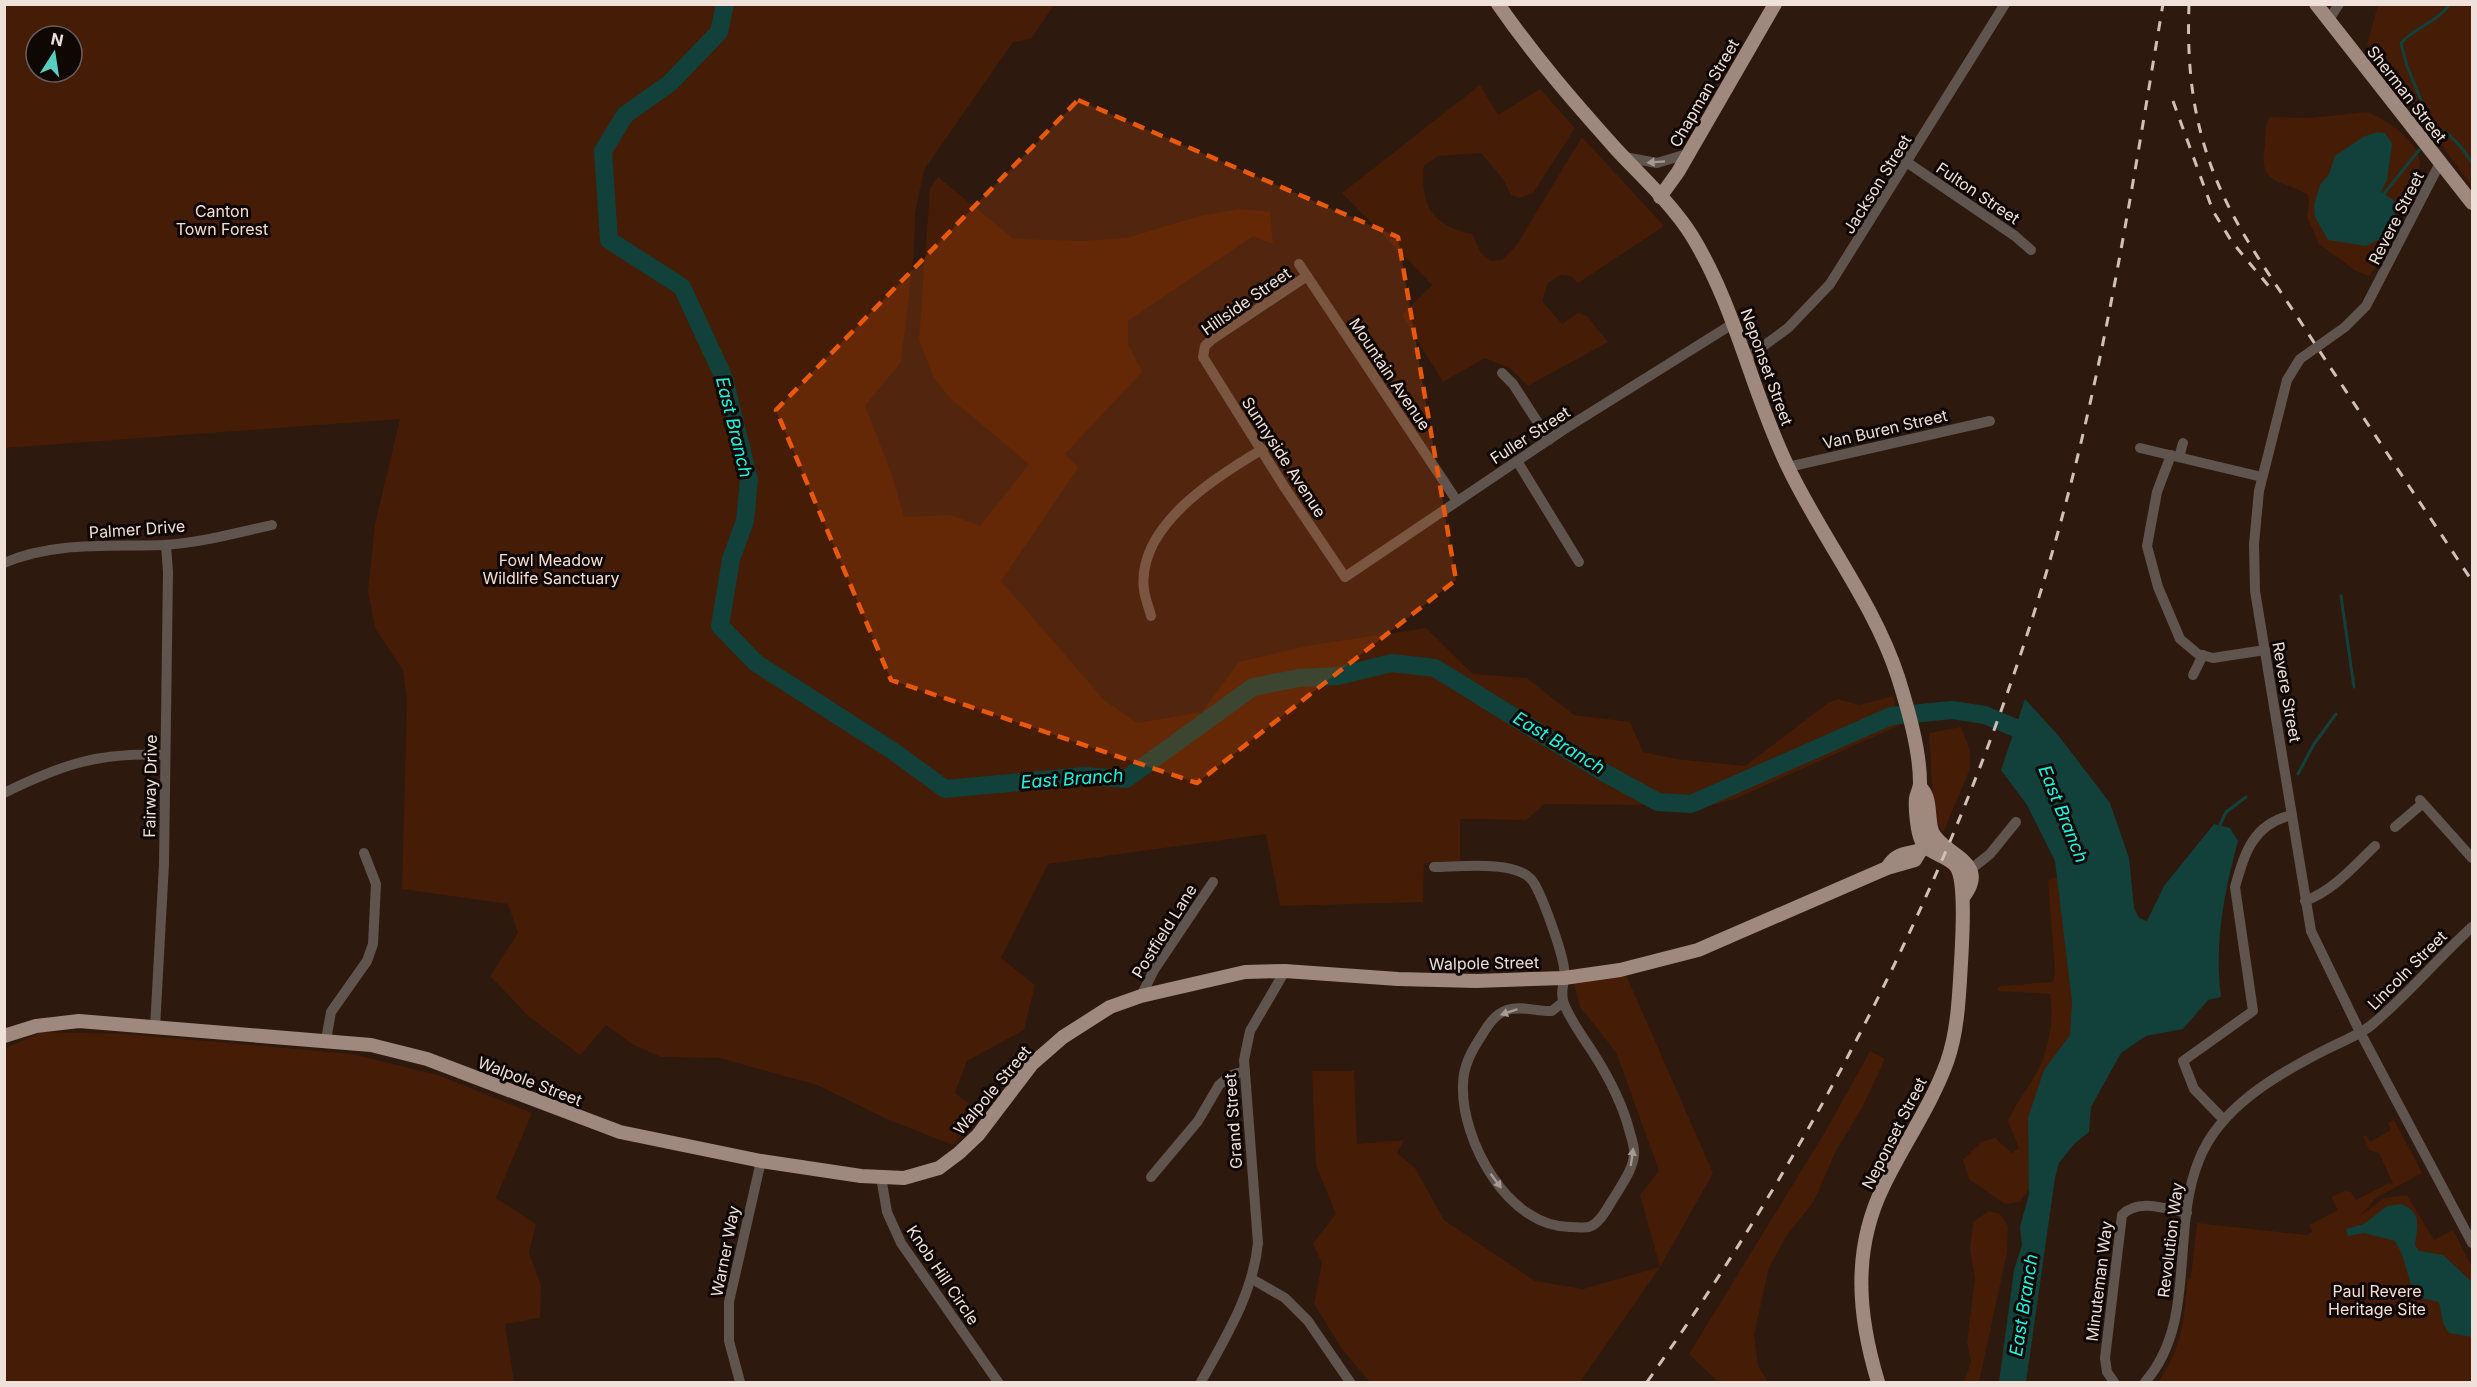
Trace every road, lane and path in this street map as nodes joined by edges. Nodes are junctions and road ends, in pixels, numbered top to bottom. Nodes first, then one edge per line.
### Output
1 (1498, 4) edge
2 (1775, 4) edge
3 (2005, 4) edge
4 (2316, 4) edge
5 (2338, 4) edge
6 (2328, 21) junction
7 (1687, 154) junction
8 (1624, 158) junction
9 (1908, 163) junction
10 (2440, 163) junction
11 (1660, 197) junction
12 (2472, 203) edge
13 (2031, 250) dead end
14 (1299, 264) dead end
15 (1307, 276) junction
16 (1734, 323) junction
17 (1204, 351) joint
18 (1747, 358) junction
19 (1502, 373) dead end
20 (1989, 421) dead end
21 (1549, 440) junction
22 (2183, 443) dead end
23 (2140, 448) dead end
24 (1263, 449) junction
25 (2175, 456) junction
26 (1517, 461) junction
27 (1788, 467) junction
28 (2262, 477) junction
29 (1457, 501) junction
30 (272, 525) dead end
31 (166, 545) junction
32 (1579, 562) dead end
33 (4, 563) edge
34 (1345, 577) joint
35 (1151, 616) dead end
36 (2265, 650) junction
37 (2203, 656) junction
38 (2193, 675) dead end
39 (165, 754) junction
40 (4, 793) edge
41 (2292, 815) junction
42 (2016, 822) dead end
43 (2395, 827) dead end
44 (1928, 845) junction
45 (2375, 846) dead end
46 (363, 853) dead end
47 (2472, 858) edge
48 (1434, 867) dead end
49 (1970, 870) junction
50 (1213, 882) dead end
51 (1964, 896) junction
52 (2305, 901) junction
53 (2472, 927) edge
54 (1285, 971) junction
55 (1564, 978) junction
56 (1141, 996) junction
57 (1563, 1002) junction
58 (155, 1028) junction
59 (2360, 1032) junction
60 (4, 1036) edge
61 (326, 1040) junction
62 (1245, 1071) junction
63 (2224, 1120) junction
64 (761, 1161) junction
65 (1151, 1177) dead end
66 (881, 1178) junction
67 (2187, 1213) junction
68 (2472, 1243) edge
69 (1252, 1279) junction
70 (740, 1383) edge
71 (998, 1383) edge
72 (1201, 1383) edge
73 (1350, 1383) edge
74 (1878, 1383) edge
75 (2114, 1383) edge
76 (2145, 1383) edge

1 - 8 main road, Neponset Street
2 - 7 main road, Chapman Street
3 - 9 street, Jackson Street
4 - 6 main road, Sherman Street
5 - 6 street
6 - 10 main road, Sherman Street
7 -> 8 street
7 - 11 main road, Chapman Street
8 - 11 main road, Neponset Street
9 - 13 street, Fulton Street
9 - 18 street, Jackson Street
10 - 12 main road, Sherman Street
10 - 28 street, Revere Street
11 - 16 main road, Neponset Street
14 - 15 street, Mountain Avenue
15 - 17 street, Hillside Street
15 - 29 street, Mountain Avenue
16 - 18 main road, Neponset Street
16 - 21 street, Fuller Street
17 - 24 street, Sunnyside Avenue
18 - 27 main road, Neponset Street
19 - 21 street
20 - 27 street, Van Buren Street
21 - 26 street, Fuller Street
22 - 25 street
23 - 25 street
24 - 34 street, Sunnyside Avenue
24 - 35 street
25 - 28 street
25 - 37 street
26 - 29 street, Fuller Street
26 - 32 street
27 - 44 main road, Neponset Street
28 - 36 street, Revere Street
29 - 34 street, Fuller Street
30 - 31 street, Palmer Drive
31 - 33 street, Palmer Drive
31 - 39 street, Fairway Drive
36 - 37 street
36 - 41 street, Revere Street
37 - 38 street
39 - 40 street
39 - 58 street, Fairway Drive
41 - 52 street, Revere Street
41 - 63 street
42 - 49 street
43 - 47 street
44 - 49 main road
44 - 51 main road, Neponset Street
44 - 55 main road, Walpole Street
45 - 52 street
46 - 61 street
48 - 55 street
49 - 51 main road, Neponset Street
50 - 56 street, Postfield Lane
51 - 74 main road, Neponset Street
52 - 59 street, Revere Street
53 - 59 street, Lincoln Street
54 - 55 main road, Walpole Street
54 - 56 main road, Walpole Street
54 - 62 street, Grand Street
55 - 57 street
56 - 66 main road, Walpole Street
57 -> 57 street
58 - 60 main road, Walpole Street
58 - 61 main road, Walpole Street
59 - 63 street, Revolution Way
59 - 68 street, Revere Street
61 - 64 main road, Walpole Street
62 - 65 street
62 - 69 street, Grand Street
63 - 67 street, Revolution Way
64 - 66 main road, Walpole Street
64 - 70 street, Warner Way
66 - 71 street, Knob Hill Circle
67 - 75 street, Minuteman Way
67 - 76 street, Revolution Way
69 - 72 street, Grand Street
69 - 73 street

